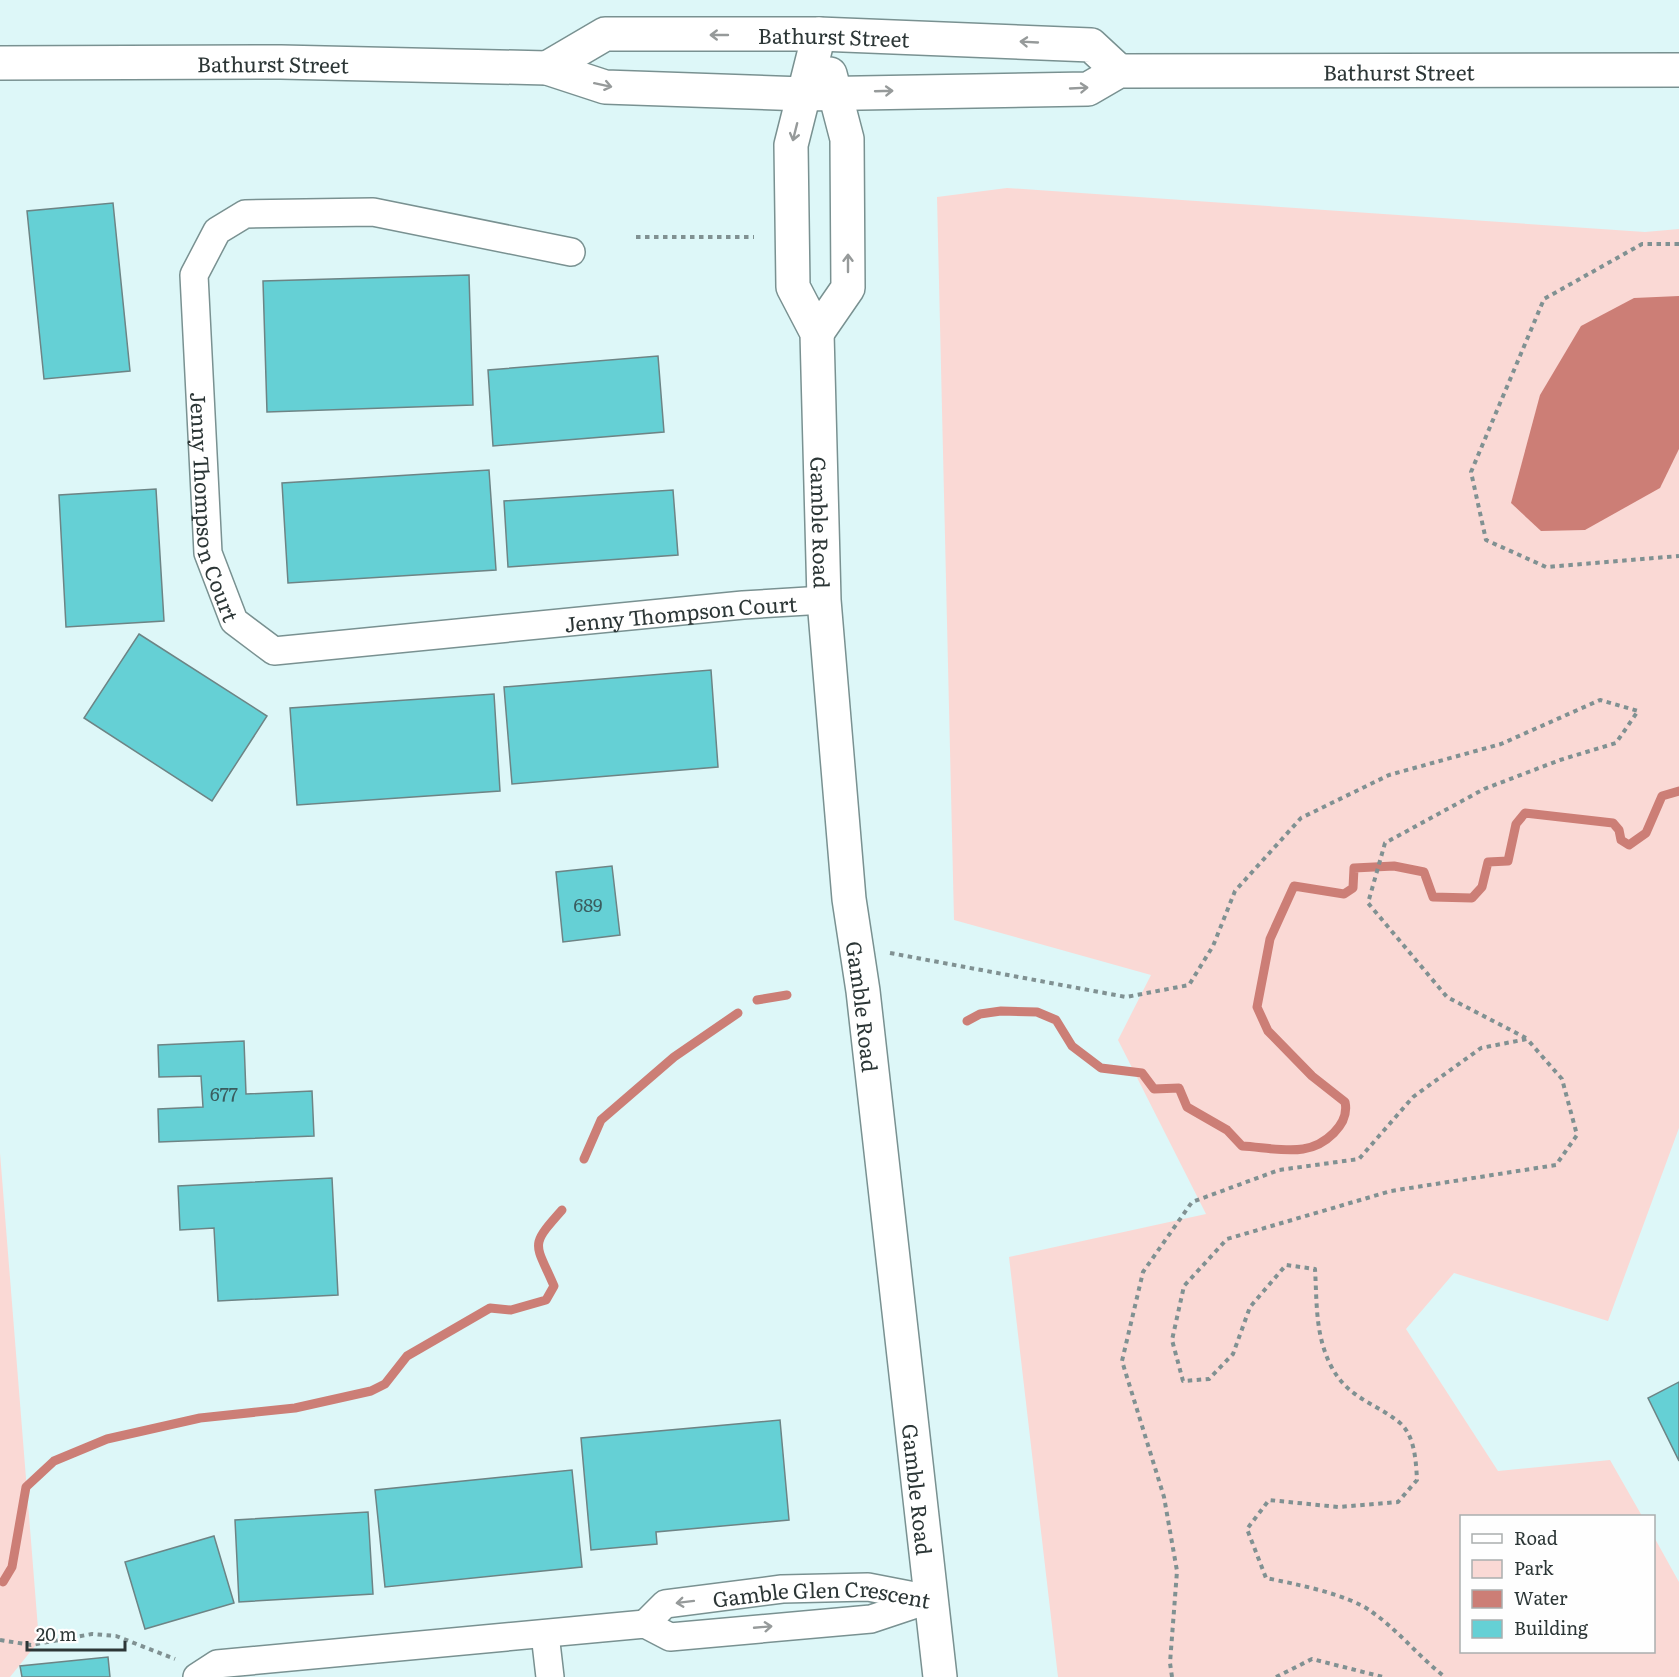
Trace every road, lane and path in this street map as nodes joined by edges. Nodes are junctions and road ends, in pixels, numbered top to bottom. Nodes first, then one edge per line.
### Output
1 (819, 34) junction
2 (0, 63) edge
3 (547, 68) junction
4 (1679, 70) edge
5 (1119, 71) junction
6 (820, 93) junction
7 (636, 237) dead end
8 (754, 237) dead end
9 (1679, 244) edge
10 (571, 252) dead end
11 (817, 333) junction
12 (1679, 556) edge
13 (824, 600) junction
14 (857, 948) junction
15 (1527, 1039) junction
16 (930, 1599) junction
17 (645, 1624) junction
18 (545, 1634) junction
19 (0, 1640) edge
20 (207, 1670) edge
21 (550, 1677) edge
22 (940, 1677) edge
23 (1172, 1677) edge
24 (1276, 1677) edge
25 (1383, 1677) edge
26 (1444, 1677) edge

1 -> 3 main road, Bathurst Street
5 -> 1 main road, Bathurst Street
1 - 6 main road, Gamble Road
2 - 3 main road, Bathurst Street
3 -> 6 main road, Bathurst Street
4 - 5 main road, Bathurst Street
6 -> 5 main road, Bathurst Street
6 -> 11 main road, Gamble Road
11 -> 6 main road, Gamble Road
7 - 8 path
9 - 12 path
10 - 13 street, Jenny Thompson Court
11 - 13 main road, Gamble Road
13 - 14 main road, Gamble Road
14 - 15 path
14 - 16 main road, Gamble Road
15 - 23 path
15 - 26 path
17 -> 16 street, Gamble Glen Crescent
16 -> 17 street, Gamble Glen Crescent
16 - 22 main road, Gamble Road
17 - 18 street
18 - 20 street
18 - 21 street
19 - 20 path
24 - 25 path

